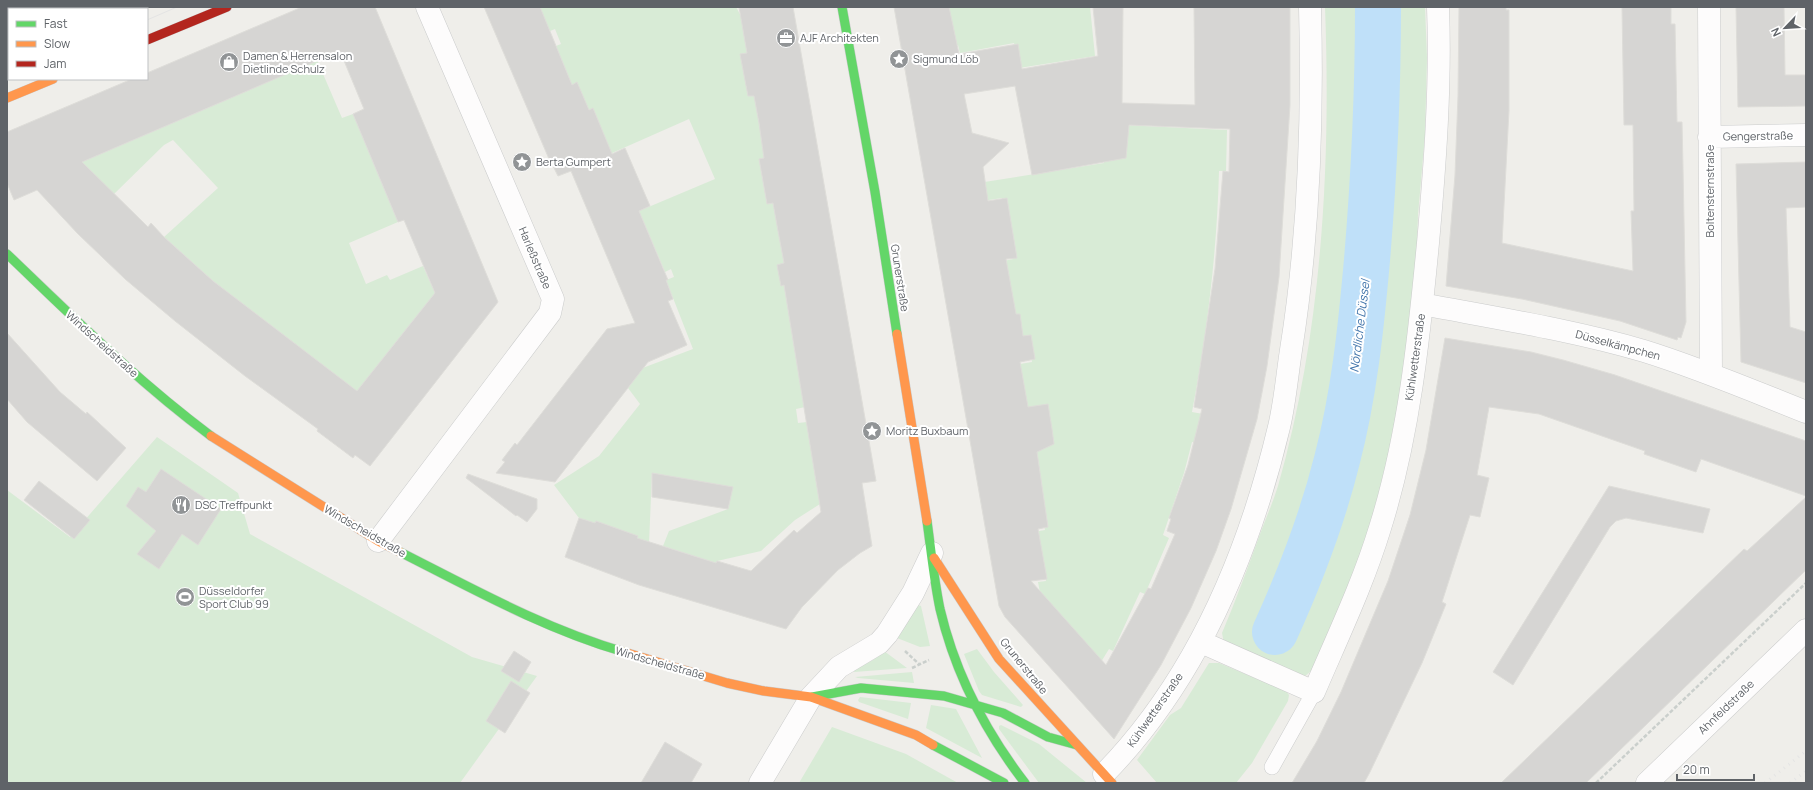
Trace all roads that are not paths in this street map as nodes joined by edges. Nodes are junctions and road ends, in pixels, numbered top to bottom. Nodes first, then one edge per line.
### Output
1 (227, 7) edge
2 (427, 7) edge
3 (842, 7) edge
4 (1310, 7) edge
5 (1438, 7) edge
6 (1709, 7) edge
7 (148, 40) edge
8 (51, 80) edge
9 (7, 98) edge
10 (1806, 135) edge
11 (1709, 137) junction
12 (7, 254) edge
13 (1422, 304) junction
14 (1710, 374) junction
15 (1806, 412) edge
16 (378, 541) junction
17 (932, 554) junction
18 (1806, 630) edge
19 (1201, 642) junction
20 (1314, 692) junction
21 (811, 697) junction
22 (974, 704) junction
23 (1078, 746) junction
24 (1272, 767) dead end
25 (1108, 778) edge
26 (760, 783) edge
27 (1004, 783) edge
28 (1025, 783) edge
29 (1647, 783) edge

1 - 7 main road
2 - 16 street, Harleßstraße
3 - 17 main road, Grunerstraße
4 - 19 street, Kühlwetterstraße
5 - 13 street, Kühlwetterstraße
6 - 11 street, Boltensternstraße
8 - 9 main road
10 - 11 street, Gengerstraße
11 - 14 street, Boltensternstraße
12 - 16 main road, Windscheidstraße
13 - 14 street, Düsselkämpchen
13 - 20 street, Kühlwetterstraße
14 - 15 street, Düsselkämpchen
16 - 21 main road, Windscheidstraße
17 - 21 street
17 - 22 main road, Grunerstraße
17 - 23 main road, Grunerstraße
18 - 29 street, Ahnfeldstraße
19 - 20 street
19 - 25 street, Kühlwetterstraße
20 - 24 lane, Kühlwetterstraße
21 - 22 main road, Windscheidstraße
21 - 26 street
21 - 27 main road, Windscheidstraße
22 - 23 main road, Windscheidstraße
22 - 28 main road, Grunerstraße
23 - 25 main road, Grunerstraße

